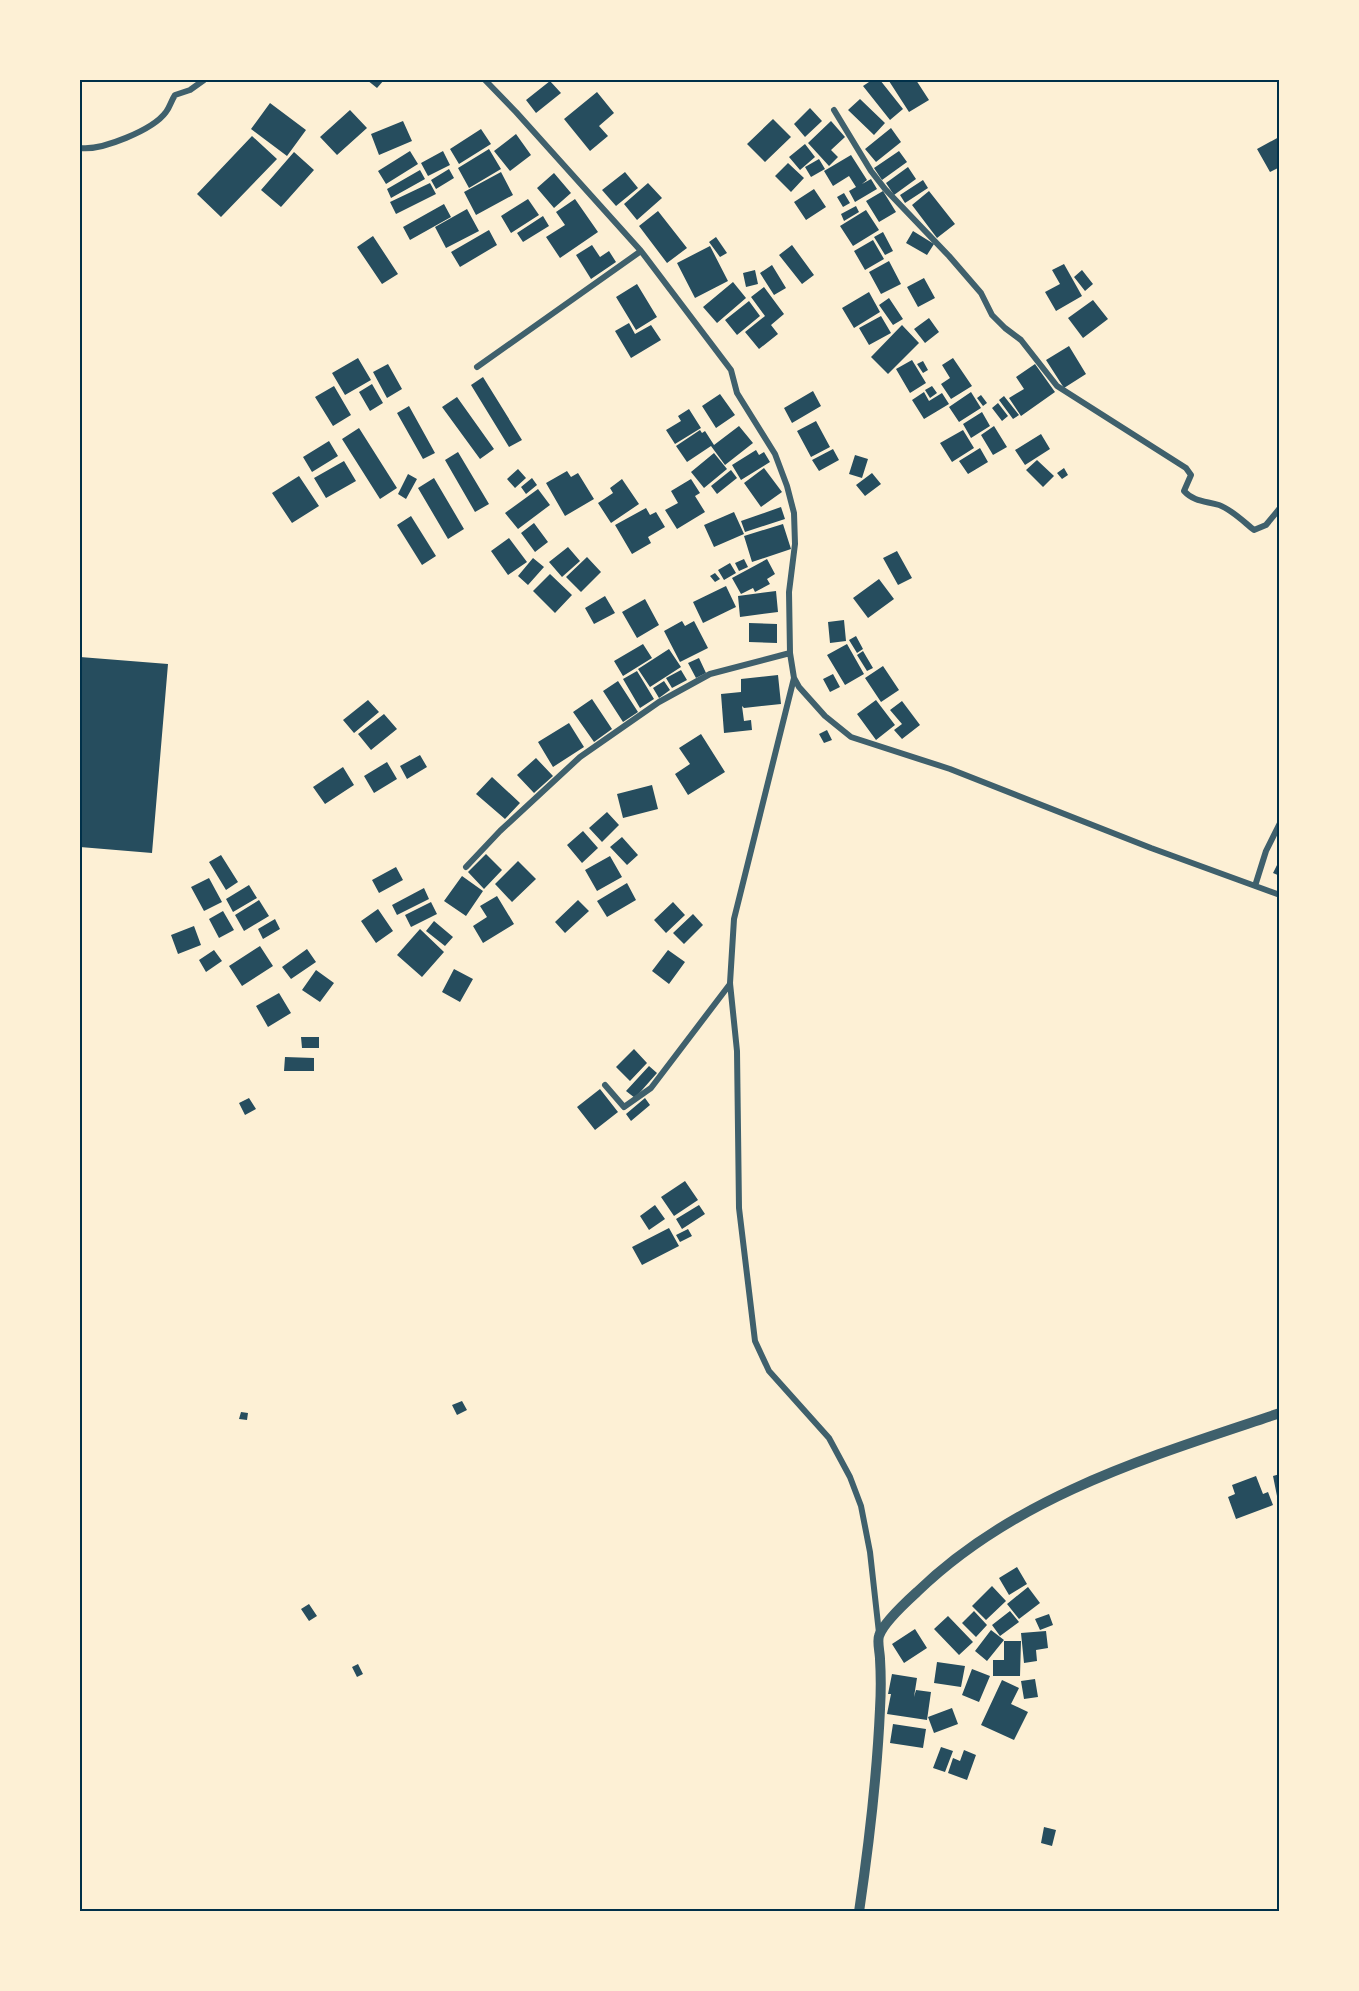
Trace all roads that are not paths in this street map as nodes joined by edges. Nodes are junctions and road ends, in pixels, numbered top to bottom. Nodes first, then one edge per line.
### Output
1 (204, 80) edge
2 (484, 80) edge
3 (834, 110) dead end
4 (80, 148) edge
5 (641, 251) junction
6 (477, 367) dead end
7 (1280, 508) edge
8 (790, 653) junction
9 (794, 678) junction
10 (1280, 823) edge
11 (466, 867) dead end
12 (1255, 885) junction
13 (1280, 895) edge
14 (730, 983) junction
15 (605, 1084) dead end
16 (1280, 1413) edge
17 (879, 1636) junction
18 (859, 1911) edge

1 - 4 street
2 - 5 street
3 - 7 street
5 - 6 street
5 - 8 street
8 - 9 street
8 - 11 street
9 - 12 street
9 - 14 street
10 - 12 street
12 - 13 street
14 - 15 street
14 - 17 street
16 - 17 street
17 - 18 street

